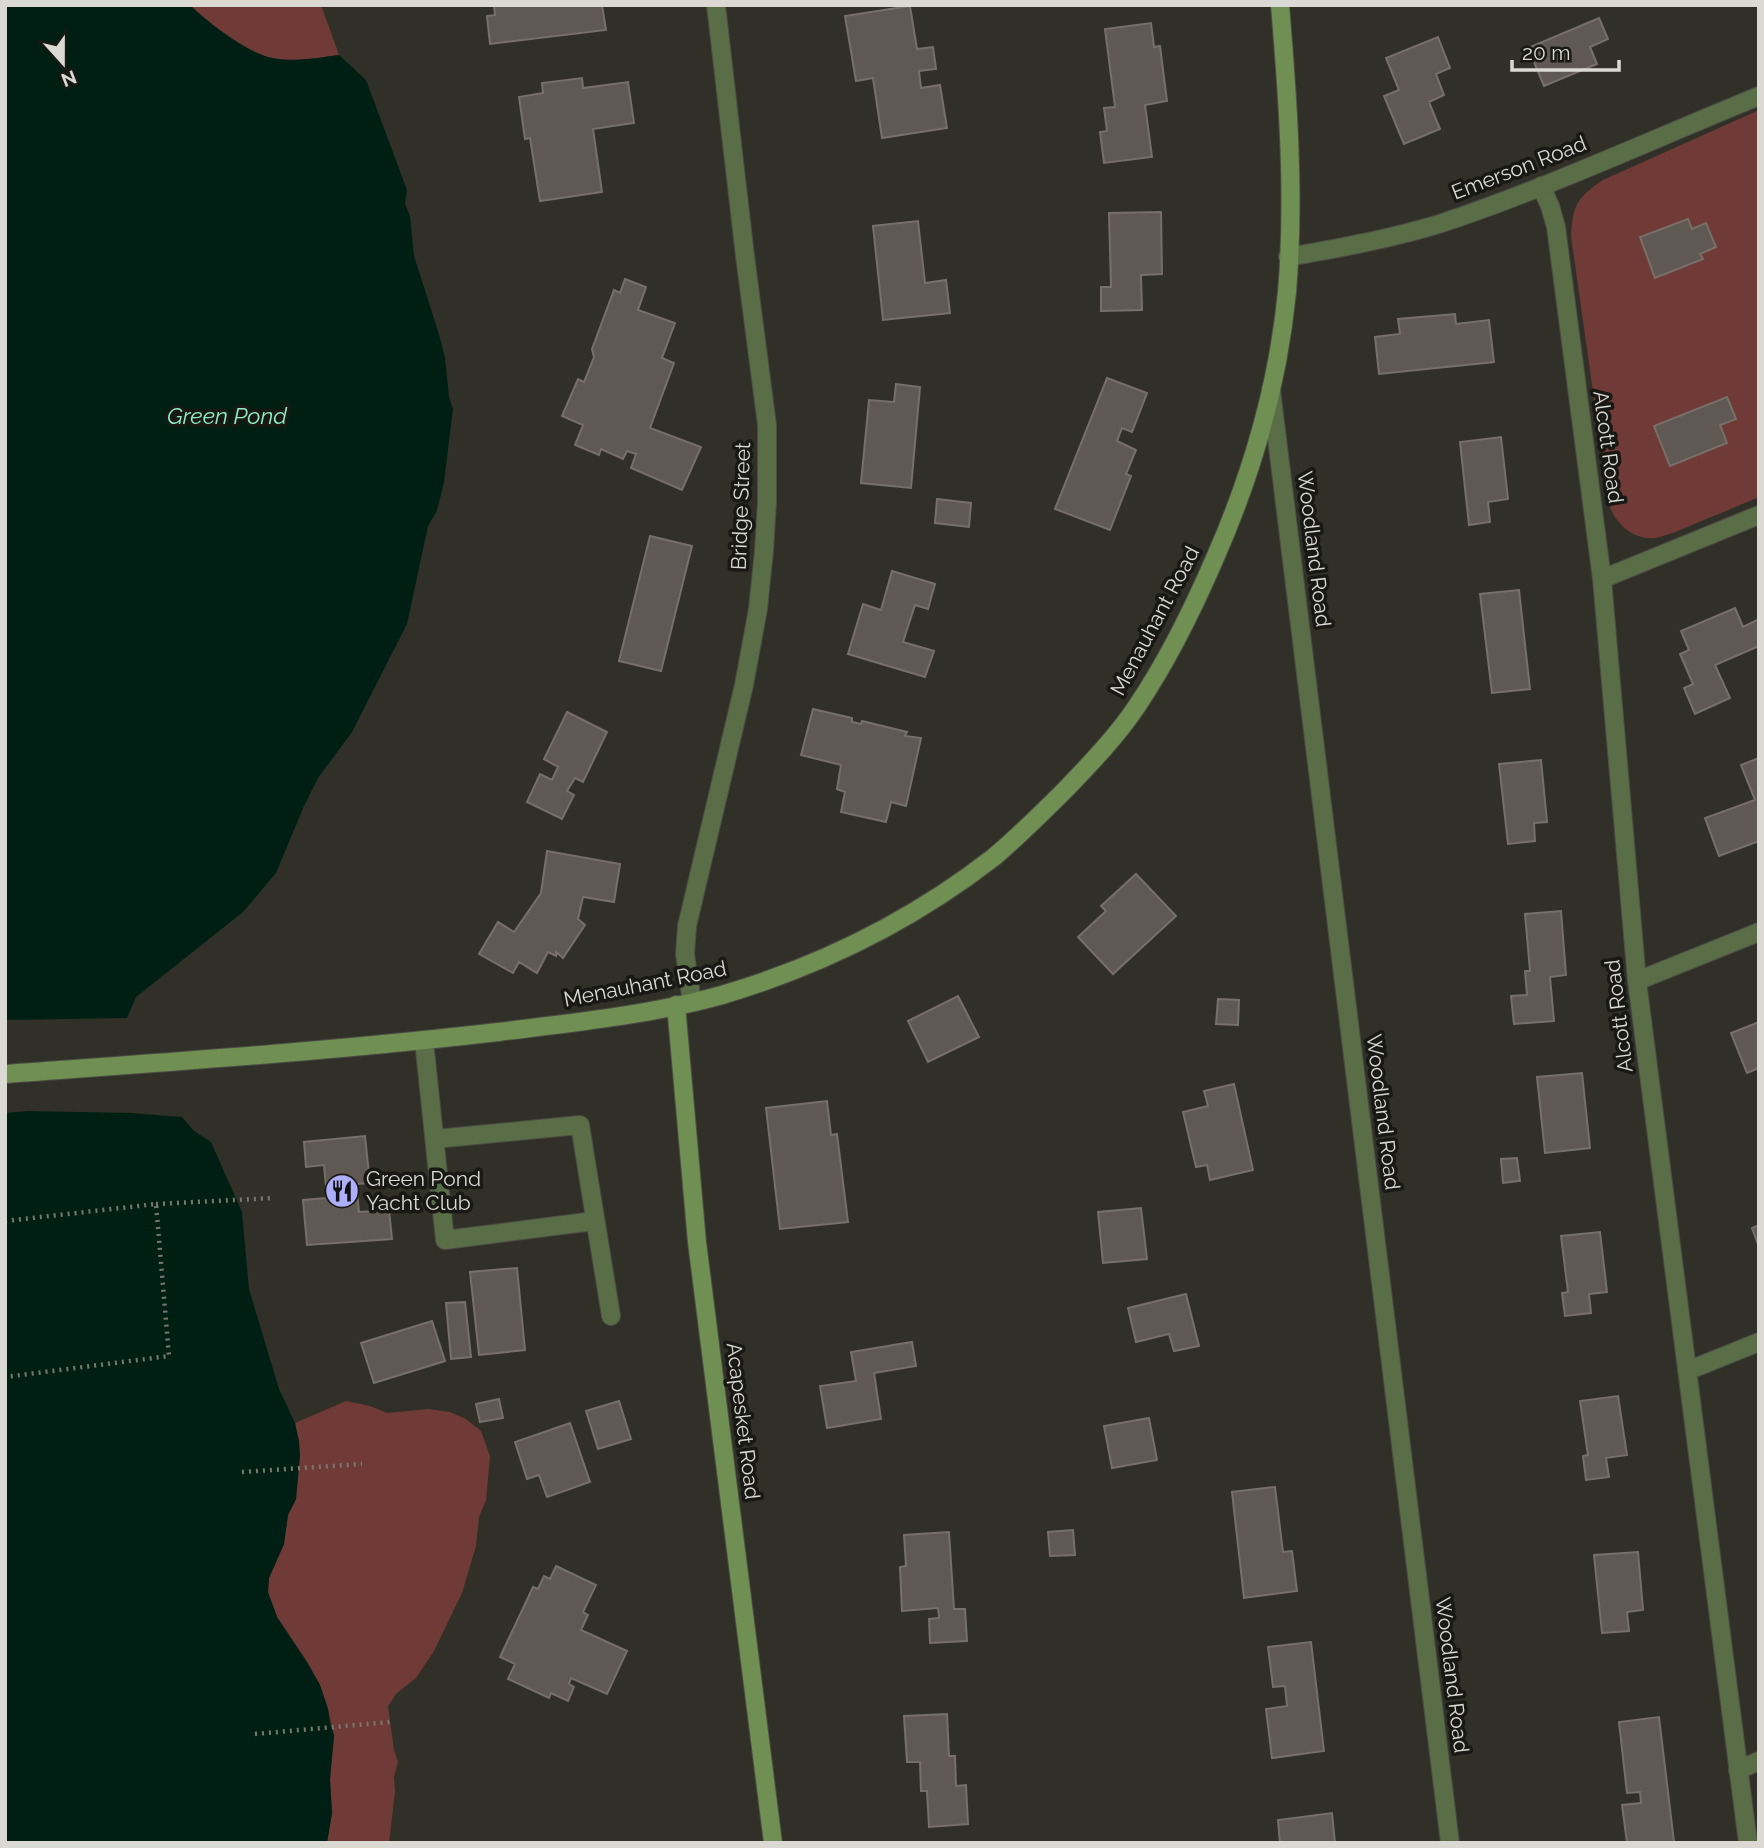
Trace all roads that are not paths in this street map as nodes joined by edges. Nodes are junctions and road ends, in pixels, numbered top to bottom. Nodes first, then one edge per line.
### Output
1 (716, 5) edge
2 (1280, 5) edge
3 (1759, 96) edge
4 (1541, 186) junction
5 (1289, 257) junction
6 (1271, 387) junction
7 (1759, 515) edge
8 (1602, 579) junction
9 (1759, 932) edge
10 (1637, 981) junction
11 (684, 1003) junction
12 (424, 1041) junction
13 (5, 1074) edge
14 (435, 1139) junction
15 (594, 1221) junction
16 (611, 1316) dead end
17 (1759, 1342) edge
18 (1687, 1371) junction
19 (1759, 1761) edge
20 (1738, 1770) junction
21 (773, 1843) edge
22 (1450, 1843) edge
23 (1748, 1843) edge

1 - 11 street, Bridge Street
2 - 5 main road, Menauhant Road
3 - 4 street, Emerson Road
4 - 5 street, Emerson Road
4 - 8 street, Alcott Road
5 - 6 main road, Menauhant Road
6 - 11 main road, Menauhant Road
6 - 22 street, Woodland Road
7 - 8 street
8 - 10 street, Alcott Road
9 - 10 street
10 - 18 street, Alcott Road
11 - 12 main road, Menauhant Road
11 - 21 main road, Acapesket Road
12 - 13 main road, Menauhant Road
12 - 14 street
14 - 15 street
14 - 15 street
15 - 16 street
17 - 18 street
18 - 20 street, Alcott Road
19 - 20 street
20 - 23 street, Alcott Road

